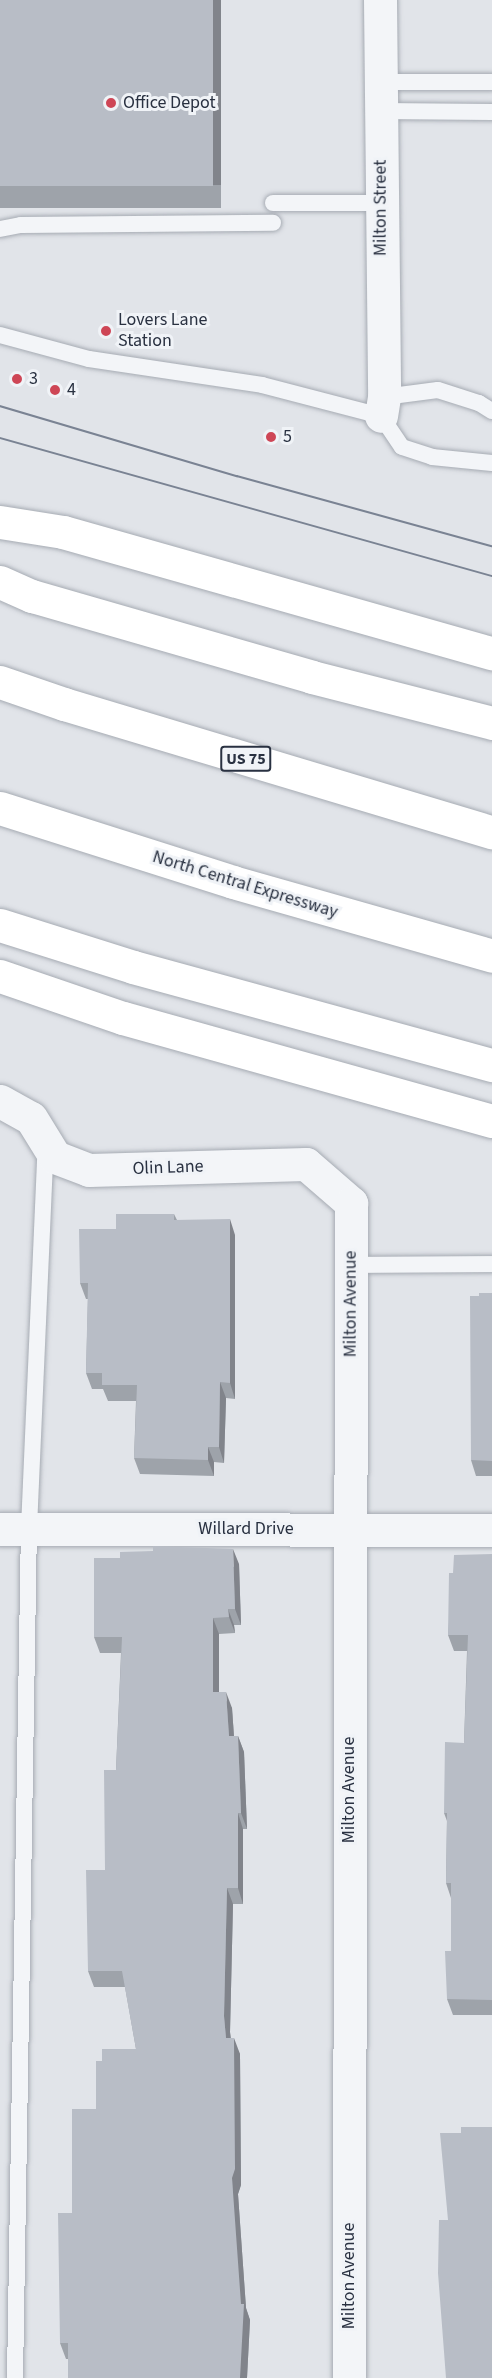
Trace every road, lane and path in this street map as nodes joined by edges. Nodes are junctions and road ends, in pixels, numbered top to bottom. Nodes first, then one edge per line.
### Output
1 (380, 0) edge
2 (492, 82) edge
3 (381, 97) junction
4 (492, 112) edge
5 (273, 203) dead end
6 (381, 203) junction
7 (273, 223) dead end
8 (0, 229) edge
9 (0, 335) edge
10 (382, 407) junction
11 (492, 411) edge
12 (492, 463) edge
13 (0, 522) edge
14 (0, 582) edge
15 (492, 652) edge
16 (0, 682) edge
17 (492, 723) edge
18 (0, 808) edge
19 (492, 832) edge
20 (0, 925) edge
21 (492, 956) edge
22 (0, 976) edge
23 (492, 1065) edge
24 (0, 1101) edge
25 (492, 1121) edge
26 (46, 1143) junction
27 (351, 1203) joint
28 (492, 1264) edge
29 (351, 1265) junction
30 (14, 1529) edge
31 (350, 1530) junction
32 (492, 1530) edge
33 (15, 2378) edge
34 (349, 2378) edge

1 - 3 street, Milton Street
2 - 3 lane
3 - 4 lane
3 - 6 street, Milton Street
5 - 6 lane
6 - 10 street, Milton Street
7 - 8 lane
9 - 10 lane
10 - 11 lane
10 - 12 lane
13 - 15 main road
14 - 17 main road
16 - 19 main road, US 75
18 - 21 main road, North Central Expressway
20 - 23 main road
22 - 25 main road
24 - 26 street, Olin Lane
26 - 27 street, Olin Lane
26 - 30 lane
27 - 29 street, Milton Avenue
28 - 29 lane
29 - 31 street, Milton Avenue
30 - 31 street, Willard Drive
30 - 33 lane
31 - 32 street, Willard Drive
31 - 34 street, Milton Avenue

